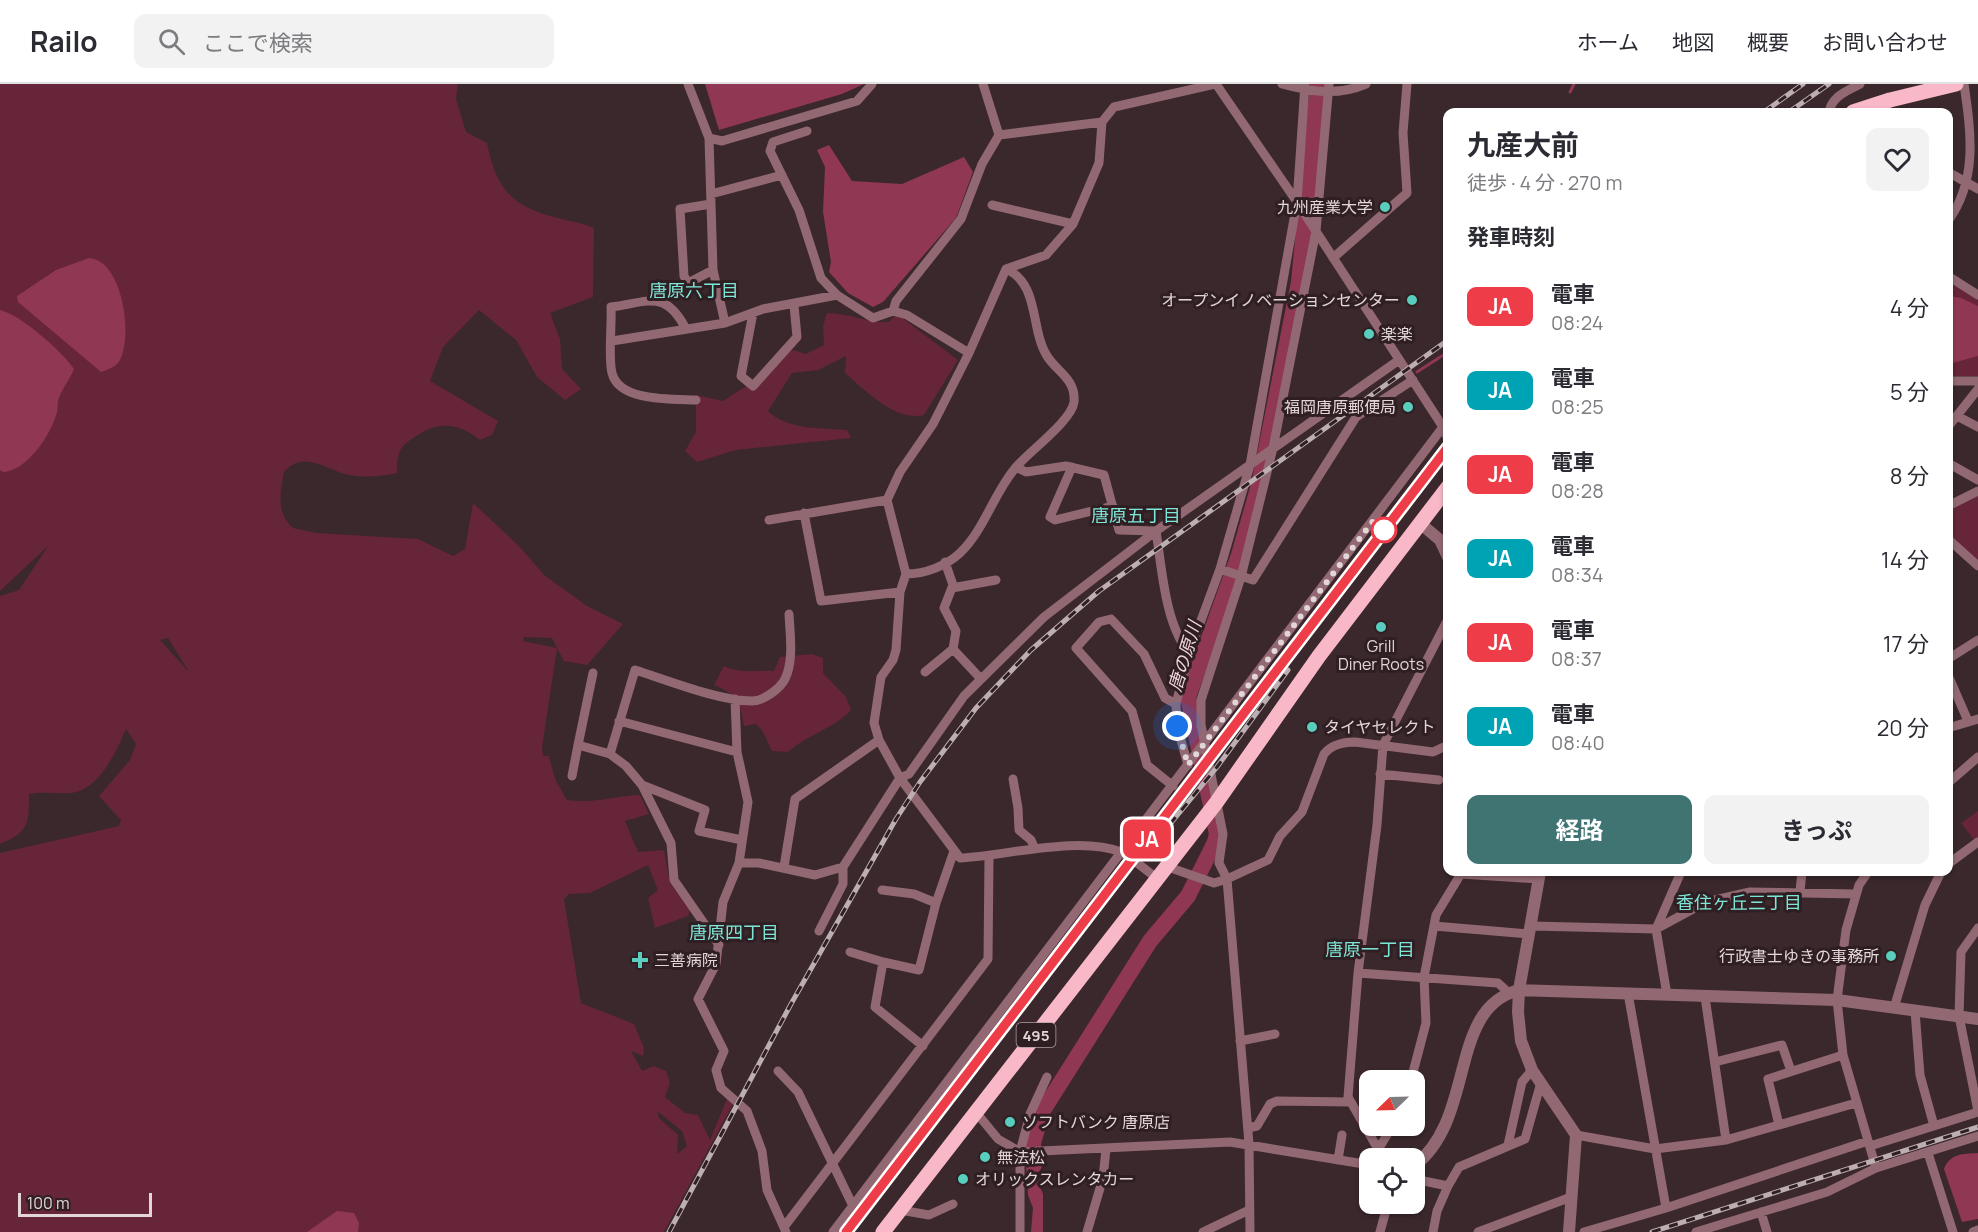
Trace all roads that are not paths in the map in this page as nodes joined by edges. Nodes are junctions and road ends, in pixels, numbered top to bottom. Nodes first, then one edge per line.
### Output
1 (688, 84) edge
2 (872, 84) edge
3 (983, 84) edge
4 (1216, 84) edge
5 (1282, 84) edge
6 (1366, 84) edge
7 (1407, 84) edge
8 (1860, 84) edge
9 (1956, 84) edge
10 (1964, 84) edge
11 (1306, 88) edge
12 (1326, 89) edge
13 (1830, 108) edge
14 (1864, 108) edge
15 (1102, 122) junction
16 (807, 130) dead end
17 (999, 135) junction
18 (709, 138) junction
19 (782, 175) junction
20 (1953, 175) edge
21 (1974, 186) edge
22 (711, 199) junction
23 (992, 205) dead end
24 (1299, 205) junction
25 (1953, 214) edge
26 (1073, 224) junction
27 (1314, 228) junction
28 (1333, 258) junction
29 (1006, 269) junction
30 (713, 270) junction
31 (1953, 279) edge
32 (837, 295) junction
33 (1978, 295) edge
34 (794, 305) junction
35 (893, 311) junction
36 (753, 314) junction
37 (724, 324) junction
38 (686, 329) junction
39 (612, 342) junction
40 (969, 353) junction
41 (1399, 360) junction
42 (1413, 380) junction
43 (1953, 381) edge
44 (1978, 381) edge
45 (1978, 388) edge
46 (696, 400) dead end
47 (1957, 416) junction
48 (1953, 421) edge
49 (1443, 427) joint
50 (1978, 427) edge
51 (1272, 449) junction
52 (1252, 463) junction
53 (1953, 465) edge
54 (1016, 467) junction
55 (1072, 467) junction
56 (1978, 480) edge
57 (1978, 491) edge
58 (1443, 494) edge
59 (887, 500) junction
60 (1953, 504) edge
61 (1113, 506) junction
62 (804, 513) junction
63 (769, 520) dead end
64 (1421, 524) junction
65 (1156, 531) junction
66 (1953, 544) edge
67 (1443, 546) edge
68 (945, 562) junction
69 (1978, 566) edge
70 (1222, 570) junction
71 (906, 574) junction
72 (1239, 576) junction
73 (996, 580) dead end
74 (952, 588) junction
75 (900, 592) junction
76 (789, 614) dead end
77 (1443, 629) edge
78 (1978, 640) edge
79 (953, 649) junction
80 (1189, 653) junction
81 (1953, 656) edge
82 (925, 672) dead end
83 (593, 673) dead end
84 (981, 679) junction
85 (1953, 684) edge
86 (735, 699) junction
87 (1176, 704) junction
88 (1973, 720) edge
89 (619, 721) junction
90 (1953, 726) edge
91 (879, 740) junction
92 (1383, 745) junction
93 (578, 746) junction
94 (1443, 747) edge
95 (736, 752) junction
96 (610, 754) junction
97 (1978, 757) edge
98 (1189, 763) junction
99 (1380, 774) junction
100 (572, 776) dead end
101 (900, 778) junction
102 (1013, 779) dead end
103 (1953, 779) edge
104 (1439, 780) dead end
105 (642, 784) junction
106 (1173, 786) junction
107 (1217, 802) junction
108 (742, 840) junction
109 (1978, 842) edge
110 (1035, 849) junction
111 (954, 851) junction
112 (1123, 853) junction
113 (989, 857) junction
114 (1953, 860) edge
115 (739, 863) junction
116 (784, 867) junction
117 (843, 867) junction
118 (1163, 873) junction
119 (1460, 876) edge
120 (1539, 876) edge
121 (1679, 876) edge
122 (1802, 876) edge
123 (1866, 876) edge
124 (1939, 876) edge
125 (1227, 879) junction
126 (882, 890) dead end
127 (1800, 891) junction
128 (1856, 894) junction
129 (936, 903) junction
130 (1434, 926) junction
131 (1978, 927) edge
132 (1656, 929) junction
133 (1531, 930) junction
134 (819, 931) dead end
135 (719, 945) junction
136 (850, 952) dead end
137 (883, 962) junction
138 (1358, 973) junction
139 (1425, 977) junction
140 (1514, 992) junction
141 (1628, 993) junction
142 (1667, 995) junction
143 (1705, 997) junction
144 (1837, 1000) junction
145 (1894, 1008) junction
146 (1915, 1011) junction
147 (1959, 1016) junction
148 (1978, 1019) edge
149 (1275, 1035) dead end
150 (1240, 1041) junction
151 (923, 1046) junction
152 (1843, 1054) junction
153 (1715, 1062) junction
154 (1414, 1070) edge
155 (1532, 1070) junction
156 (778, 1071) dead end
157 (1791, 1071) junction
158 (1047, 1077) dead end
159 (1540, 1086) junction
160 (1349, 1102) junction
161 (1856, 1103) junction
162 (975, 1111) junction
163 (1978, 1111) edge
164 (1779, 1125) junction
165 (1934, 1126) junction
166 (1248, 1128) junction
167 (1576, 1135) junction
168 (1342, 1136) dead end
169 (1978, 1136) edge
170 (1726, 1140) junction
171 (1869, 1143) junction
172 (1249, 1144) junction
173 (1508, 1145) junction
174 (1373, 1148) edge
175 (1106, 1149) junction
176 (1655, 1149) junction
177 (1020, 1152) junction
178 (1928, 1153) junction
179 (1425, 1155) edge
180 (1338, 1160) junction
181 (831, 1163) junction
182 (1359, 1163) edge
183 (1876, 1168) junction
184 (1425, 1181) edge
185 (1448, 1186) junction
186 (1571, 1197) junction
187 (953, 1204) dead end
188 (853, 1206) junction
189 (1666, 1208) junction
190 (900, 1210) junction
191 (1249, 1210) junction
192 (1761, 1212) junction
193 (1385, 1214) edge
194 (785, 1229) edge
195 (1978, 1230) edge
196 (832, 1232) edge
197 (883, 1232) edge
198 (1020, 1232) edge
199 (1087, 1232) edge
200 (1203, 1232) edge
201 (1250, 1232) edge
202 (1380, 1232) edge
203 (1433, 1232) edge
204 (1478, 1232) edge
205 (1569, 1232) edge
206 (1584, 1232) edge
207 (1696, 1232) edge
208 (1767, 1232) edge
209 (1953, 1232) edge
210 (1973, 1232) edge

1 - 18 street
2 - 18 street
3 - 17 street
4 - 15 street
4 - 24 street
5 - 11 street
6 - 12 street
7 - 28 street
8 - 13 street
9 - 14 highway
10 - 21 street
11 - 12 street
11 - 24 street
12 - 27 street
15 - 17 street
15 - 26 street
16 - 19 street
17 - 35 street
18 - 22 street
19 - 22 street
19 - 32 street
20 - 21 street
21 - 25 street
22 - 30 street
22 - 30 street
23 - 26 street
24 - 27 street
24 - 52 street
26 - 29 street
27 - 28 street
27 - 51 street
28 - 41 street
29 - 40 street
29 - 54 street
30 - 37 street
31 - 33 street
32 - 34 street
32 - 35 street
34 - 36 street
34 - 36 street
35 - 40 street
36 - 37 street
37 - 38 street
38 - 39 street
38 - 39 street
39 - 46 street
40 - 59 street
41 - 42 street
41 - 51 street
42 - 49 street
42 - 72 street
43 - 44 street
45 - 47 street
47 - 48 street
47 - 50 street
49 - 98 street, bridge
51 - 52 street
51 - 72 street
52 - 65 street
52 - 70 street
53 - 56 street
54 - 55 street
54 - 68 street
55 - 61 street
55 - 61 street
57 - 60 street
58 - 64 highway, 495
59 - 62 street
59 - 71 street
61 - 65 street
62 - 63 street
62 - 75 street
64 - 67 street
64 - 107 highway, 495
65 - 80 street
65 - 84 street
66 - 69 street
68 - 71 street
68 - 74 street
70 - 72 street
70 - 80 street
71 - 75 street
72 - 107 street
73 - 74 street
74 - 79 street
75 - 91 street
76 - 86 street
77 - 92 street
78 - 81 street
79 - 82 street
79 - 84 street
80 - 87 street
83 - 93 street
84 - 101 street
85 - 88 street
86 - 89 street
86 - 95 street
87 - 98 street
87 - 106 street
88 - 90 street
89 - 95 street
89 - 96 street
91 - 101 street
91 - 116 street
92 - 94 street
92 - 99 street
92 - 125 street
93 - 96 street
93 - 100 street
95 - 108 street
96 - 105 street
97 - 103 street
98 - 106 street
99 - 104 street
99 - 138 street
101 - 111 street
101 - 117 street
102 - 110 street
105 - 108 street
105 - 135 street
106 - 112 street
107 - 118 highway, 495
107 - 125 street
108 - 115 street
109 - 114 street
110 - 112 street
110 - 113 street
111 - 113 street
111 - 129 street
112 - 118 street
112 - 188 street
113 - 151 street
115 - 116 street
115 - 135 street
116 - 117 street
117 - 134 street
118 - 125 street
118 - 162 highway, 495
119 - 130 street
120 - 133 street
121 - 132 street
122 - 127 street
123 - 128 street
124 - 145 street
125 - 150 street
126 - 129 street
127 - 128 street
127 - 132 street
128 - 144 street
129 - 137 street
130 - 133 street
130 - 139 street
131 - 147 street
132 - 133 street
132 - 142 street
133 - 140 street
135 - 194 street
136 - 137 street
137 - 151 street
138 - 139 street
138 - 160 street
139 - 140 street
139 - 154 street
140 - 141 street
140 - 155 street
140 - 179 street
141 - 142 street
141 - 176 street
142 - 143 street
143 - 144 street
143 - 153 street
144 - 145 street
144 - 152 street
145 - 146 street
146 - 147 street
146 - 165 street
147 - 148 street
147 - 163 street
149 - 150 street
150 - 166 street
151 - 181 street
152 - 157 street
152 - 161 street
153 - 157 street
153 - 170 street
155 - 159 street
155 - 173 street
156 - 181 street
157 - 164 street
158 - 177 street
159 - 167 street
159 - 173 street
160 - 166 street
160 - 174 street
161 - 164 street
161 - 171 street
162 - 177 street
162 - 190 highway, 495
163 - 165 street
164 - 170 street
165 - 171 street
166 - 172 street
167 - 176 street
167 - 186 street
168 - 180 street
169 - 178 street
170 - 176 street
171 - 183 street
171 - 189 street
172 - 175 street
172 - 180 street
172 - 191 street
173 - 185 street
175 - 177 street
175 - 199 street
176 - 189 street
177 - 198 street
178 - 183 street
178 - 209 street
180 - 182 street
181 - 188 street
181 - 194 street
183 - 192 street
184 - 185 street
185 - 203 street
186 - 204 street
186 - 205 street
187 - 190 street
188 - 196 street
189 - 206 street
190 - 197 highway, 495
191 - 200 street
191 - 201 street
192 - 207 street
192 - 208 street
193 - 202 street
195 - 210 street

